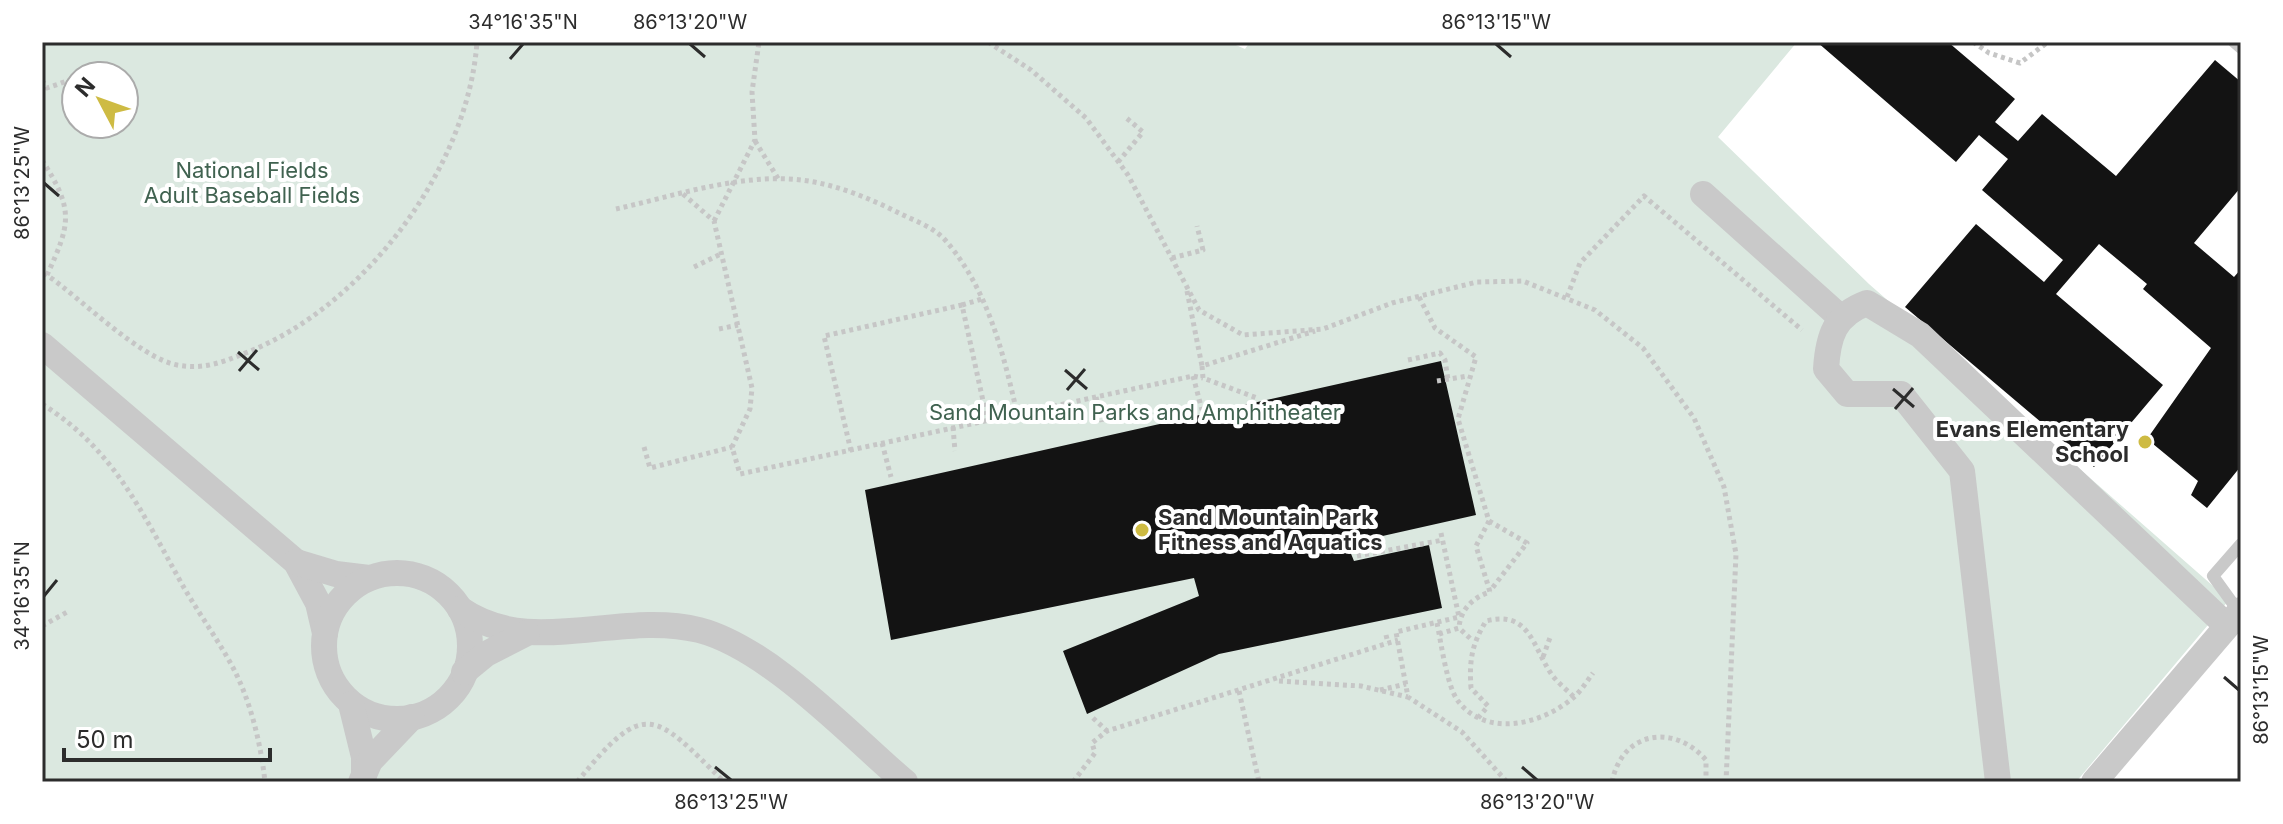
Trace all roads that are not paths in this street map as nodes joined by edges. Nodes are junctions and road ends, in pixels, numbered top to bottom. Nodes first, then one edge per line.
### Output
1 (2234, 42) edge
2 (2241, 48) edge
3 (1703, 194) dead end
4 (1840, 317) junction
5 (42, 345) edge
6 (2241, 544) edge
7 (296, 562) junction
8 (369, 578) junction
9 (460, 609) junction
10 (2236, 616) edge
11 (325, 633) junction
12 (527, 633) junction
13 (464, 672) junction
14 (351, 704) junction
15 (412, 717) junction
16 (362, 779) edge
17 (905, 782) edge
18 (1998, 782) edge
19 (2094, 782) edge

1 - 2 lane
3 - 4 street
4 - 10 street
4 - 18 street
5 - 7 street
6 - 10 lane
7 - 8 street
7 - 11 street
8 - 9 street
8 - 11 street
9 - 12 street
9 - 13 street
10 - 19 street
11 - 14 street
12 - 13 street
12 - 17 street
13 - 15 street
14 - 15 street
14 - 16 street
15 - 16 street

